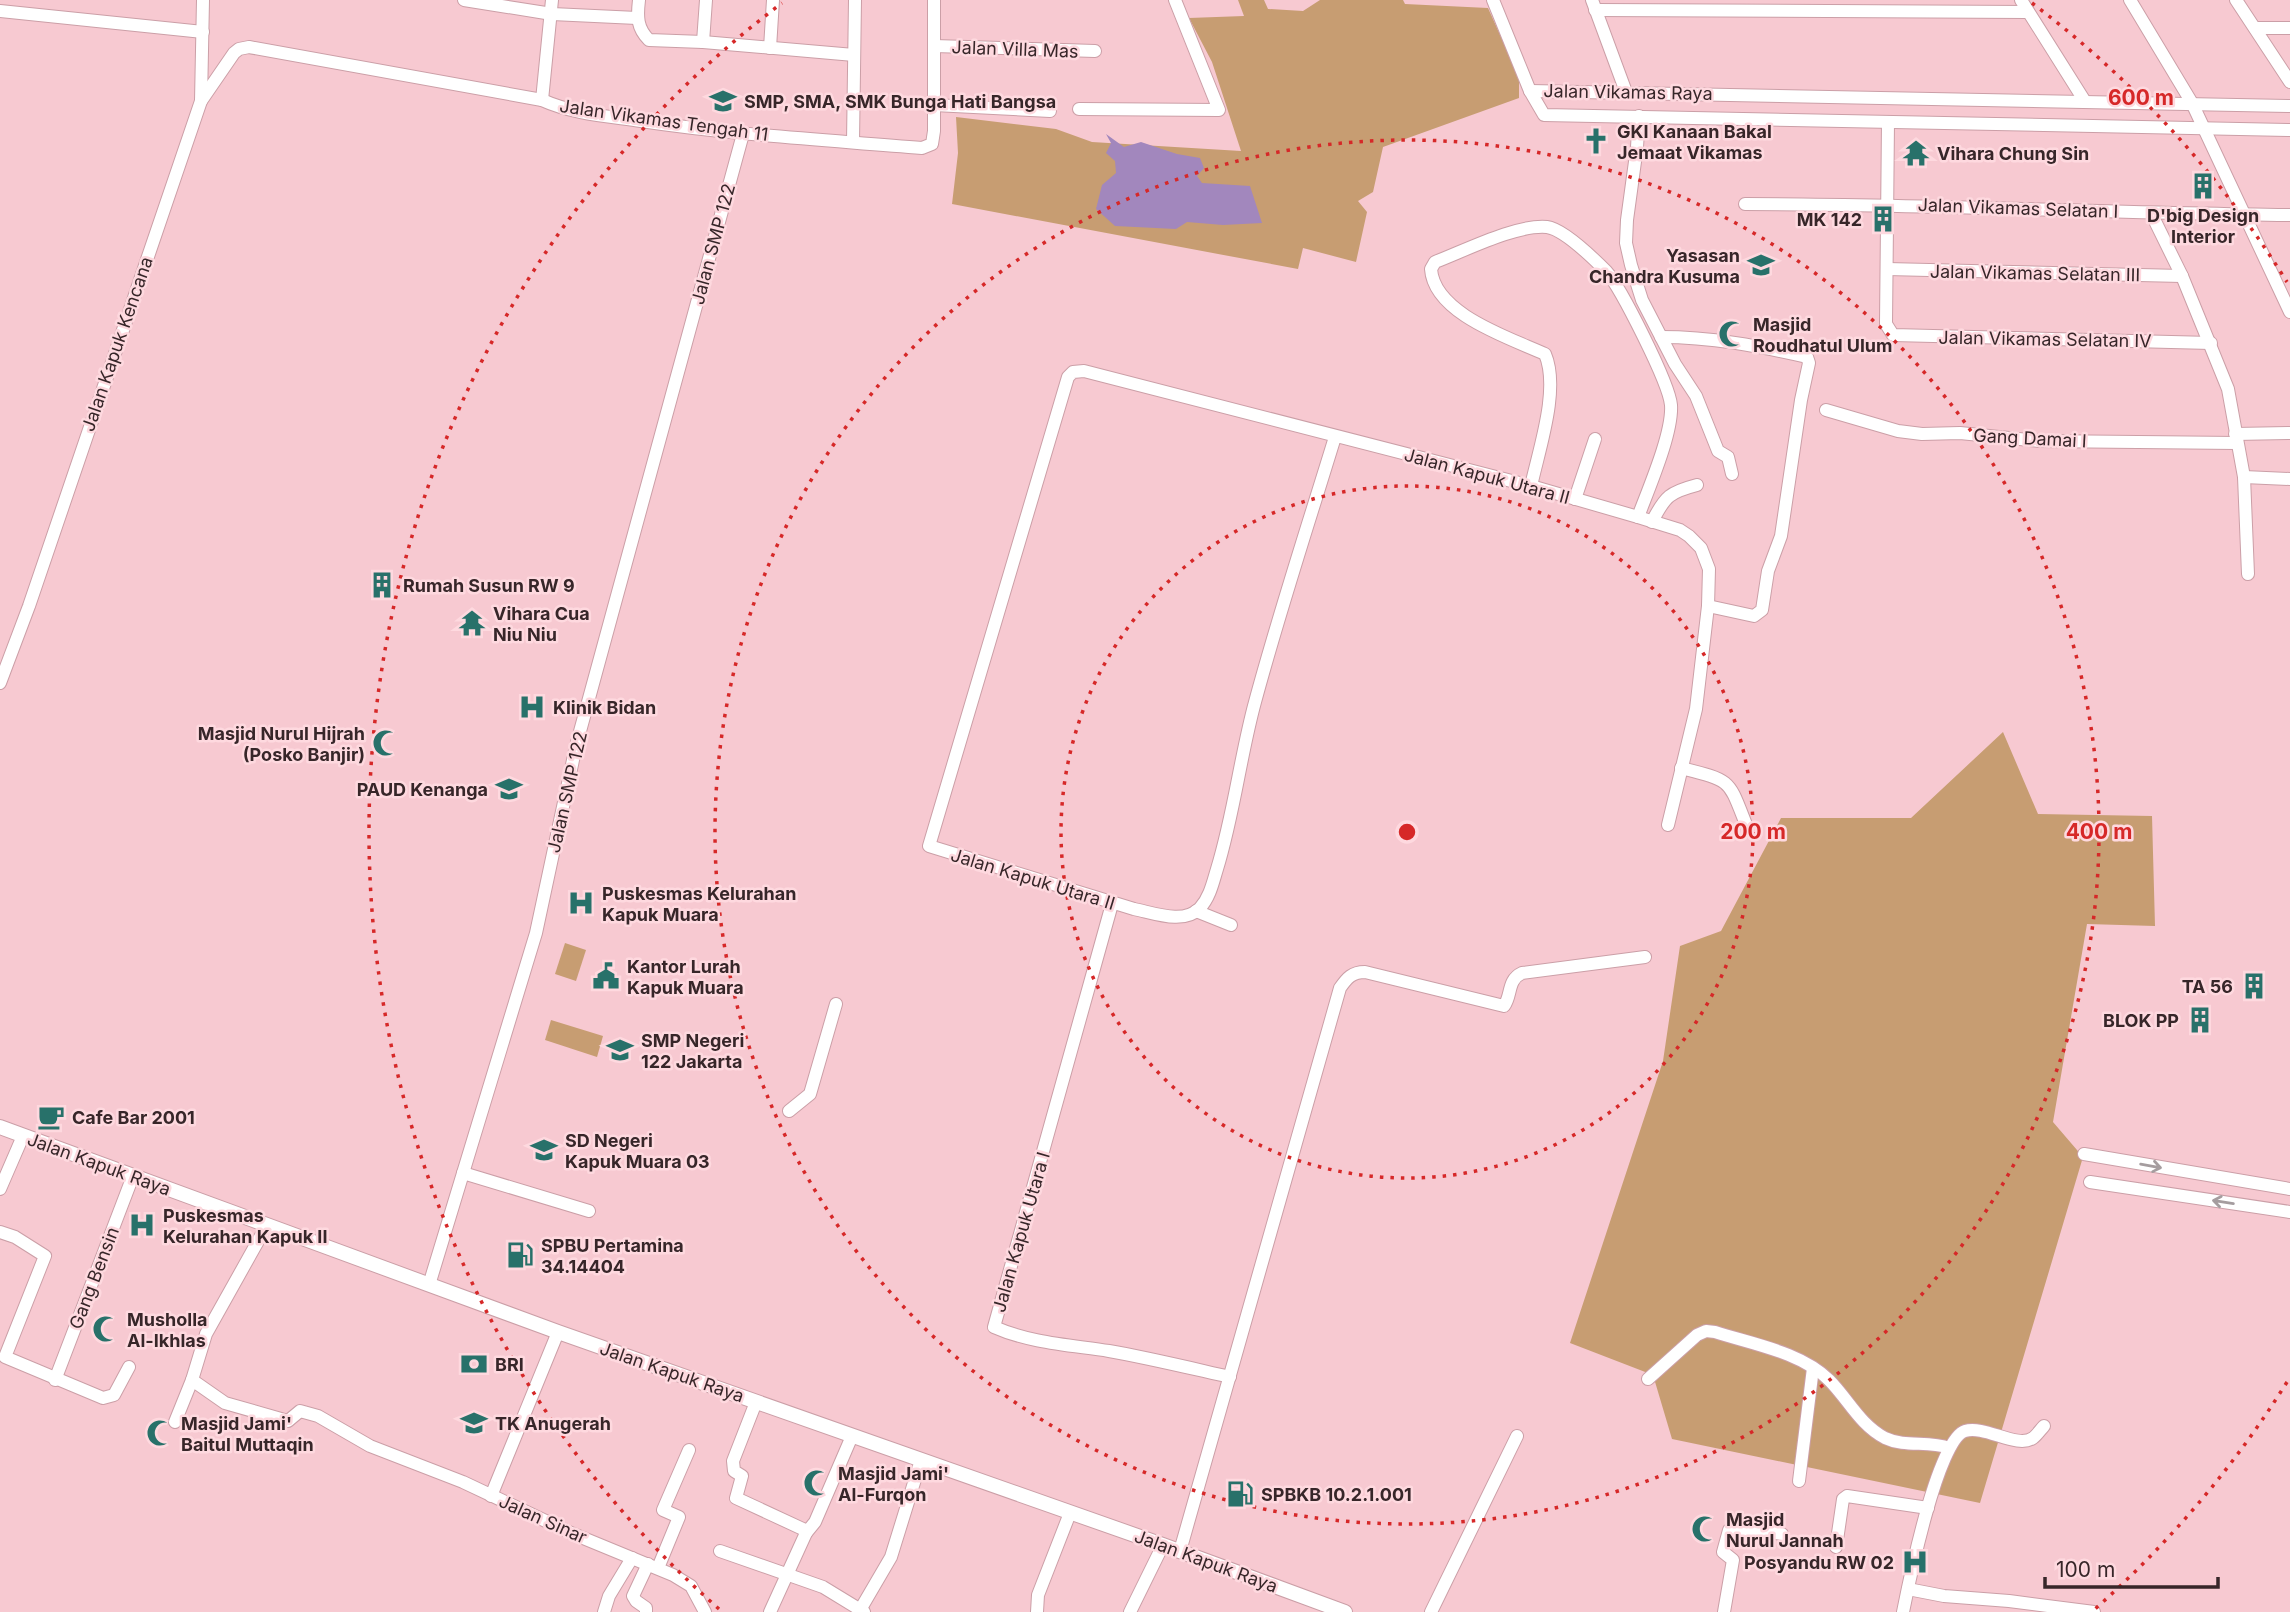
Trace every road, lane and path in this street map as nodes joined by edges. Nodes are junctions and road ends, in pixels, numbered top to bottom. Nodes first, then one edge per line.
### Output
1 (204, 0) edge
2 (464, 0) edge
3 (552, 0) edge
4 (639, 0) edge
5 (706, 0) edge
6 (773, 0) edge
7 (855, 0) edge
8 (934, 0) edge
9 (1175, 0) edge
10 (1493, 0) edge
11 (2021, 0) edge
12 (2130, 0) edge
13 (2236, 0) edge
14 (1593, 5) edge
15 (0, 11) edge
16 (2028, 12) junction
17 (552, 14) junction
18 (637, 18) junction
19 (2255, 28) junction
20 (2290, 28) edge
21 (203, 32) junction
22 (704, 42) junction
23 (934, 46) junction
24 (770, 48) junction
25 (1095, 51) dead end
26 (854, 55) junction
27 (2290, 82) edge
28 (1626, 92) junction
29 (1531, 93) junction
30 (542, 100) junction
31 (2084, 100) junction
32 (201, 101) junction
33 (934, 105) junction
34 (2290, 106) edge
35 (2193, 107) junction
36 (1079, 109) dead end
37 (1050, 111) dead end
38 (1639, 116) junction
39 (1888, 122) junction
40 (2202, 127) junction
41 (2290, 130) edge
42 (743, 134) junction
43 (853, 142) junction
44 (1745, 204) dead end
45 (1889, 204) junction
46 (2151, 213) junction
47 (2245, 214) junction
48 (2290, 215) edge
49 (1887, 269) junction
50 (2182, 276) junction
51 (2290, 312) edge
52 (1661, 337) junction
53 (2211, 343) junction
54 (1826, 410) dead end
55 (2290, 433) edge
56 (1335, 437) junction
57 (2236, 438) junction
58 (1595, 439) dead end
59 (1732, 474) dead end
60 (2244, 477) junction
61 (2290, 479) edge
62 (1697, 485) dead end
63 (1531, 486) junction
64 (1575, 499) junction
65 (1638, 517) junction
66 (1653, 522) junction
67 (2248, 574) dead end
68 (1708, 606) junction
69 (0, 683) edge
70 (1681, 768) junction
71 (1668, 825) dead end
72 (1746, 827) dead end
73 (1111, 909) junction
74 (1196, 911) junction
75 (1231, 925) dead end
76 (1645, 957) dead end
77 (836, 1004) dead end
78 (789, 1111) dead end
79 (0, 1128) edge
80 (23, 1136) junction
81 (2084, 1154) dead end
82 (463, 1173) junction
83 (134, 1176) junction
84 (2090, 1182) dead end
85 (0, 1189) edge
86 (2290, 1189) edge
87 (589, 1211) dead end
88 (2290, 1212) edge
89 (267, 1225) junction
90 (0, 1232) edge
91 (429, 1285) junction
92 (558, 1332) junction
93 (129, 1367) dead end
94 (1813, 1368) junction
95 (1230, 1377) junction
96 (1648, 1379) dead end
97 (55, 1380) junction
98 (192, 1380) junction
99 (756, 1402) junction
100 (175, 1422) dead end
101 (2044, 1426) dead end
102 (852, 1436) junction
103 (1517, 1436) dead end
104 (1949, 1448) junction
105 (688, 1450) dead end
106 (921, 1460) junction
107 (1799, 1481) dead end
108 (491, 1496) junction
109 (1928, 1508) junction
110 (1070, 1513) junction
111 (806, 1533) junction
112 (1783, 1534) dead end
113 (1163, 1545) junction
114 (1836, 1547) dead end
115 (720, 1551) dead end
116 (1180, 1552) junction
117 (632, 1558) junction
118 (653, 1566) junction
119 (786, 1576) junction
120 (1908, 1589) junction
121 (2009, 1606) edge
122 (862, 1611) edge
123 (604, 1612) edge
124 (646, 1612) edge
125 (705, 1612) edge
126 (770, 1612) edge
127 (1037, 1612) edge
128 (1130, 1612) edge
129 (1345, 1612) edge
130 (1431, 1612) edge
131 (1724, 1612) edge
132 (1903, 1612) edge
133 (2094, 1612) edge

1 - 21 street, Jalan Kapuk Kencana
2 - 17 street
3 - 17 street
4 - 18 street
5 - 22 street
6 - 24 street
7 - 26 street
8 - 23 street, Jalan Vikamas Tengah 11
9 - 36 street
10 - 29 street
11 - 16 street
12 - 35 street
13 - 19 street
14 - 16 street
14 - 28 street
15 - 21 street
16 - 31 street
17 - 18 street
17 - 30 street
18 - 22 street
19 - 20 street
19 - 27 street
21 - 32 street, Jalan Kapuk Kencana
22 - 24 street
23 - 25 street, Jalan Villa Mas
23 - 33 street, Jalan Vikamas Tengah 11
24 - 26 street
26 - 43 street
28 - 29 street, Jalan Vikamas Raya
28 - 31 street, Jalan Vikamas Raya
29 - 38 street, Jalan Vikamas Raya
30 - 32 street, Jalan Vikamas Tengah 11
30 - 42 street, Jalan Vikamas Tengah 11
31 - 35 street, Jalan Vikamas Raya
32 - 69 street, Jalan Kapuk Kencana
33 - 37 street
33 - 43 street, Jalan Vikamas Tengah 11
34 - 35 street, Jalan Vikamas Raya
35 - 40 street
38 - 39 street, Jalan Vikamas Raya
38 - 52 street
39 - 40 street, Jalan Vikamas Raya
39 - 45 street
40 - 41 street, Jalan Vikamas Raya
40 - 47 street
42 - 43 street, Jalan Vikamas Tengah 11
42 - 82 street, Jalan SMP 122
44 - 45 street, Jalan Vikamas Selatan I
45 - 46 street, Jalan Vikamas Selatan I
45 - 49 street
46 - 47 street, Jalan Vikamas Selatan I
46 - 50 street
47 - 48 street, Jalan Vikamas Selatan I
47 - 51 street
49 - 50 street, Jalan Vikamas Selatan III
49 - 53 street, Jalan Vikamas Selatan IV
50 - 53 street
52 - 59 street
52 - 68 street
53 - 57 street
54 - 57 street, Gang Damai I
55 - 57 street, Gang Damai I
56 - 63 street, Jalan Kapuk Utara II
56 - 73 street, Jalan Kapuk Utara II
56 - 74 street
57 - 60 street
58 - 64 street
60 - 61 street
60 - 67 street
62 - 66 street
63 - 64 street, Jalan Kapuk Utara II
63 - 65 street
64 - 65 street, Jalan Kapuk Utara II
65 - 66 street, Jalan Kapuk Utara II
66 - 68 street, Jalan Kapuk Utara II
68 - 70 street, Jalan Kapuk Utara II
70 - 71 street, Jalan Kapuk Utara II
70 - 72 street
73 - 74 street, Jalan Kapuk Utara II
73 - 95 street, Jalan Kapuk Utara I
74 - 75 street
76 - 95 street
77 - 78 street
79 - 80 main road, Jalan Kapuk Raya
80 - 83 main road, Jalan Kapuk Raya
80 - 85 street
81 -> 86 street
82 - 87 street
82 - 91 street, Jalan SMP 122
83 - 89 main road, Jalan Kapuk Raya
83 - 97 street, Gang Bensin
88 -> 84 street
89 - 91 main road, Jalan Kapuk Raya
89 - 98 street
90 - 97 street
91 - 92 main road, Jalan Kapuk Raya
92 - 99 main road, Jalan Kapuk Raya
92 - 108 street, Jalan Sinar
93 - 97 street
94 - 96 street
94 - 104 street
94 - 107 street
95 - 116 street
98 - 100 street
98 - 108 street
99 - 102 main road, Jalan Kapuk Raya
99 - 111 street
101 - 104 street
102 - 106 main road, Jalan Kapuk Raya
102 - 111 street
103 - 130 street
104 - 109 street
105 - 118 street
106 - 110 main road, Jalan Kapuk Raya
106 - 122 street
108 - 117 street, Jalan Sinar
109 - 114 street
109 - 120 street
110 - 113 main road, Jalan Kapuk Raya
110 - 127 street
111 - 119 street
112 - 131 street
113 - 116 main road, Jalan Kapuk Raya
113 - 128 street
115 - 119 street
116 - 129 main road, Jalan Kapuk Raya
117 - 118 street, Jalan Sinar
117 - 123 street
118 - 124 street
118 - 125 street, Jalan Sinar
119 - 122 street
119 - 126 street
120 - 121 street
120 - 132 street
121 - 133 street

